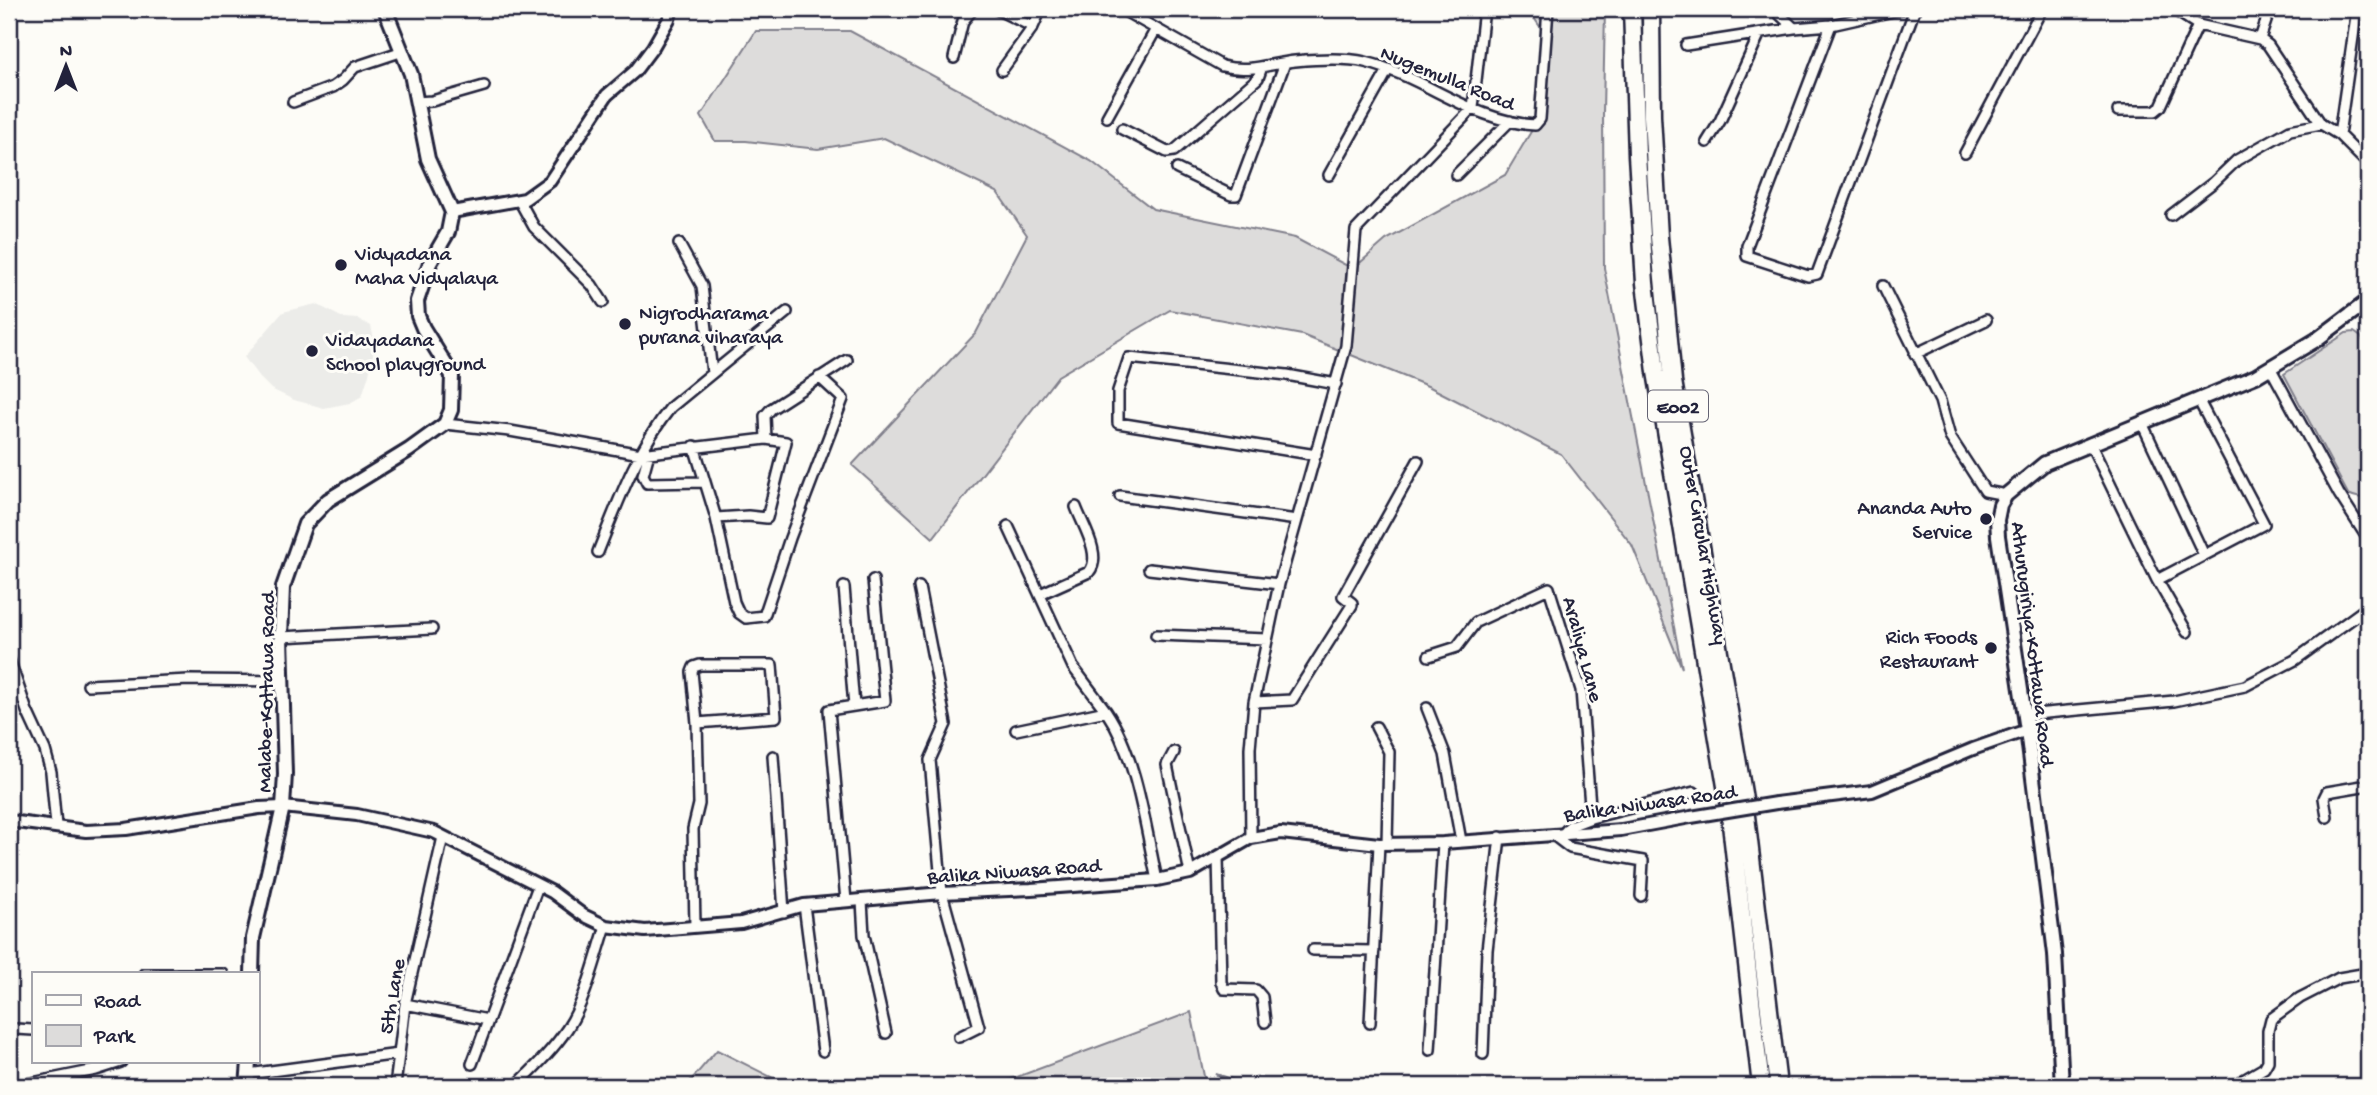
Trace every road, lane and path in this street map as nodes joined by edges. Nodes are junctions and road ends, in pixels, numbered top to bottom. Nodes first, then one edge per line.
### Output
1 (385, 9) edge
2 (671, 9) edge
3 (972, 9) edge
4 (996, 9) edge
5 (1041, 9) edge
6 (1121, 9) edge
7 (1484, 9) edge
8 (1548, 9) edge
9 (1632, 9) edge
10 (1651, 9) edge
11 (1774, 9) edge
12 (1902, 9) edge
13 (1915, 9) edge
14 (2042, 9) edge
15 (2173, 9) edge
16 (2270, 9) edge
17 (2357, 9) edge
18 (2197, 25) junction
19 (1830, 26) junction
20 (1033, 27) junction
21 (1794, 28) junction
22 (1156, 29) junction
23 (1759, 35) junction
24 (2260, 39) junction
25 (1686, 45) dead end
26 (403, 51) junction
27 (954, 58) dead end
28 (1285, 63) junction
29 (1262, 67) junction
30 (1002, 70) dead end
31 (1388, 71) junction
32 (484, 86) dead end
33 (293, 102) dead end
34 (416, 102) junction
35 (1473, 108) junction
36 (2118, 111) dead end
37 (1107, 117) dead end
38 (1510, 121) junction
39 (2321, 124) junction
40 (1122, 129) dead end
41 (2339, 135) junction
42 (1707, 142) dead end
43 (1965, 153) dead end
44 (2368, 164) edge
45 (1177, 169) dead end
46 (1329, 175) dead end
47 (1456, 175) dead end
48 (519, 200) junction
49 (452, 212) junction
50 (2171, 215) dead end
51 (679, 244) dead end
52 (1883, 286) dead end
53 (2368, 301) edge
54 (603, 302) dead end
55 (787, 313) dead end
56 (1986, 320) dead end
57 (1915, 354) junction
58 (847, 360) dead end
59 (2271, 369) junction
60 (712, 373) junction
61 (820, 377) junction
62 (1336, 384) junction
63 (2199, 401) junction
64 (2142, 423) junction
65 (444, 424) junction
66 (766, 439) junction
67 (2090, 443) junction
68 (694, 446) junction
69 (645, 454) junction
70 (1316, 455) junction
71 (1419, 461) dead end
72 (704, 482) junction
73 (2006, 495) junction
74 (1120, 496) dead end
75 (1076, 507) dead end
76 (716, 518) junction
77 (1297, 520) junction
78 (1008, 526) dead end
79 (2368, 539) edge
80 (598, 552) dead end
81 (2204, 555) junction
82 (1149, 569) dead end
83 (873, 580) dead end
84 (2157, 580) junction
85 (1279, 584) junction
86 (844, 587) dead end
87 (919, 587) dead end
88 (1040, 594) junction
89 (2368, 607) edge
90 (432, 629) dead end
91 (2187, 632) dead end
92 (1156, 635) dead end
93 (281, 637) junction
94 (1267, 639) junction
95 (1429, 656) dead end
96 (9, 659) edge
97 (282, 681) junction
98 (88, 685) dead end
99 (1254, 702) junction
100 (854, 706) junction
101 (1427, 708) dead end
102 (1106, 711) junction
103 (2025, 715) junction
104 (697, 723) junction
105 (1376, 727) dead end
106 (1016, 730) dead end
107 (2027, 730) junction
108 (1174, 752) dead end
109 (773, 756) dead end
110 (2368, 785) edge
111 (1694, 792) dead end
112 (283, 807) junction
113 (2327, 817) dead end
114 (1591, 818) junction
115 (9, 821) edge
116 (56, 826) junction
117 (1558, 835) junction
118 (443, 836) junction
119 (1500, 837) junction
120 (1251, 838) junction
121 (1461, 841) junction
122 (1443, 843) junction
123 (1383, 844) junction
124 (1218, 857) junction
125 (1190, 873) junction
126 (1157, 880) junction
127 (538, 886) junction
128 (942, 893) junction
129 (1641, 896) dead end
130 (846, 901) junction
131 (862, 901) junction
132 (804, 905) junction
133 (784, 912) junction
134 (606, 926) junction
135 (695, 926) junction
136 (1313, 950) dead end
137 (1374, 950) junction
138 (252, 972) edge
139 (2368, 974) edge
140 (405, 1004) junction
141 (488, 1020) junction
142 (1265, 1022) dead end
143 (1370, 1023) dead end
144 (16, 1029) dead end
145 (32, 1030) edge
146 (886, 1033) dead end
147 (959, 1037) dead end
148 (1430, 1050) dead end
149 (824, 1051) dead end
150 (1483, 1054) dead end
151 (399, 1055) junction
152 (115, 1064) edge
153 (472, 1064) dead end
154 (248, 1074) edge
155 (17, 1086) edge
156 (395, 1086) edge
157 (516, 1086) edge
158 (1761, 1086) edge
159 (1778, 1086) edge
160 (2062, 1086) edge
161 (2233, 1086) edge

1 - 26 main road
2 - 48 street
3 - 27 street
4 - 20 street
5 - 20 street
6 - 22 street, Nugemulla Road
7 - 35 street
8 - 38 street, Nugemulla Road
9 - 158 highway, Outer Circular Highway / E002
10 - 159 highway, Outer Circular Highway / E002
11 - 21 street
12 - 19 street
13 - 19 street
14 - 43 street
15 - 18 street
16 - 24 street
17 - 41 street
18 - 24 street
18 - 36 street
19 - 21 street
20 - 30 street
21 - 23 street
22 - 29 street, Nugemulla Road
22 - 37 street
23 - 25 street
23 - 42 street
24 - 39 street
26 - 33 street
26 - 34 main road
28 - 29 street, Nugemulla Road
28 - 31 street, Nugemulla Road
28 - 45 street
29 - 40 street
31 - 35 street, Nugemulla Road
31 - 46 street
32 - 34 street
34 - 49 main road
35 - 38 street, Nugemulla Road
35 - 62 street
38 - 47 street
39 - 41 street
39 - 50 street
41 - 44 street
48 - 49 street
48 - 54 street
49 - 65 main road
51 - 60 street
52 - 57 street
53 - 59 main road, Athurugiriya-Kottawa Road
55 - 60 street
56 - 57 street
57 - 73 street
58 - 61 street
59 - 63 main road, Athurugiriya-Kottawa Road
59 - 79 street
60 - 69 street
61 - 66 street
61 - 76 street
62 - 70 street
62 - 70 street
63 - 64 main road, Athurugiriya-Kottawa Road
63 - 81 street
64 - 67 main road, Athurugiriya-Kottawa Road
64 - 81 street
65 - 69 street
65 - 93 main road, Malabe-Kottawa Road
66 - 68 street
66 - 76 street
67 - 73 main road, Athurugiriya-Kottawa Road
67 - 84 street
68 - 69 street
68 - 72 street
69 - 72 street
69 - 80 street
70 - 77 street
71 - 99 street
72 - 76 street
73 - 103 main road, Athurugiriya-Kottawa Road
74 - 77 street
75 - 88 street
77 - 85 street
78 - 88 street
81 - 84 street
82 - 85 street
83 - 100 street
84 - 91 street
85 - 94 street
86 - 100 street
87 - 128 street
88 - 102 street
89 - 103 street
90 - 93 street
92 - 94 street
93 - 97 main road, Malabe-Kottawa Road
94 - 99 street
95 - 114 street, Araliya Lane
96 - 116 street
97 - 98 street
97 - 112 main road, Malabe-Kottawa Road
99 - 120 street
100 - 130 street
101 - 121 street
102 - 106 street
102 - 126 street
103 - 107 main road, Athurugiriya-Kottawa Road
104 - 104 street
104 - 135 street
105 - 123 street
107 - 117 street, Balika Niwasa Road, bridge
107 - 160 main road, Athurugiriya-Kottawa Road
108 - 125 street
109 - 133 street
110 - 113 street
111 - 114 street
112 - 116 street, Balika Niwasa Road
112 - 118 street, Balika Niwasa Road
112 - 138 main road, Malabe-Kottawa Road
114 - 117 street
115 - 116 street, Balika Niwasa Road
117 - 119 street, Balika Niwasa Road
117 - 129 street
118 - 127 street, Balika Niwasa Road
118 - 140 street, 5th Lane
119 - 121 street, Balika Niwasa Road
119 - 150 street
120 - 123 street, Balika Niwasa Road
120 - 124 street, Balika Niwasa Road
121 - 122 street, Balika Niwasa Road
122 - 123 street, Balika Niwasa Road
122 - 148 street
123 - 137 street
124 - 125 street, Balika Niwasa Road
124 - 142 street
125 - 126 street, Balika Niwasa Road
126 - 128 street, Balika Niwasa Road
127 - 134 street, Balika Niwasa Road
127 - 141 street
128 - 131 street, Balika Niwasa Road
128 - 147 street
130 - 131 street, Balika Niwasa Road
130 - 132 street, Balika Niwasa Road
131 - 146 street
132 - 133 street, Balika Niwasa Road
132 - 149 street
133 - 135 street, Balika Niwasa Road
134 - 135 street, Balika Niwasa Road
134 - 157 street
136 - 137 street
137 - 143 street
139 - 161 street
140 - 141 street
140 - 151 street, 5th Lane
141 - 153 street
144 - 145 street
151 - 154 street, 5th Lane
151 - 156 street
152 - 155 street

